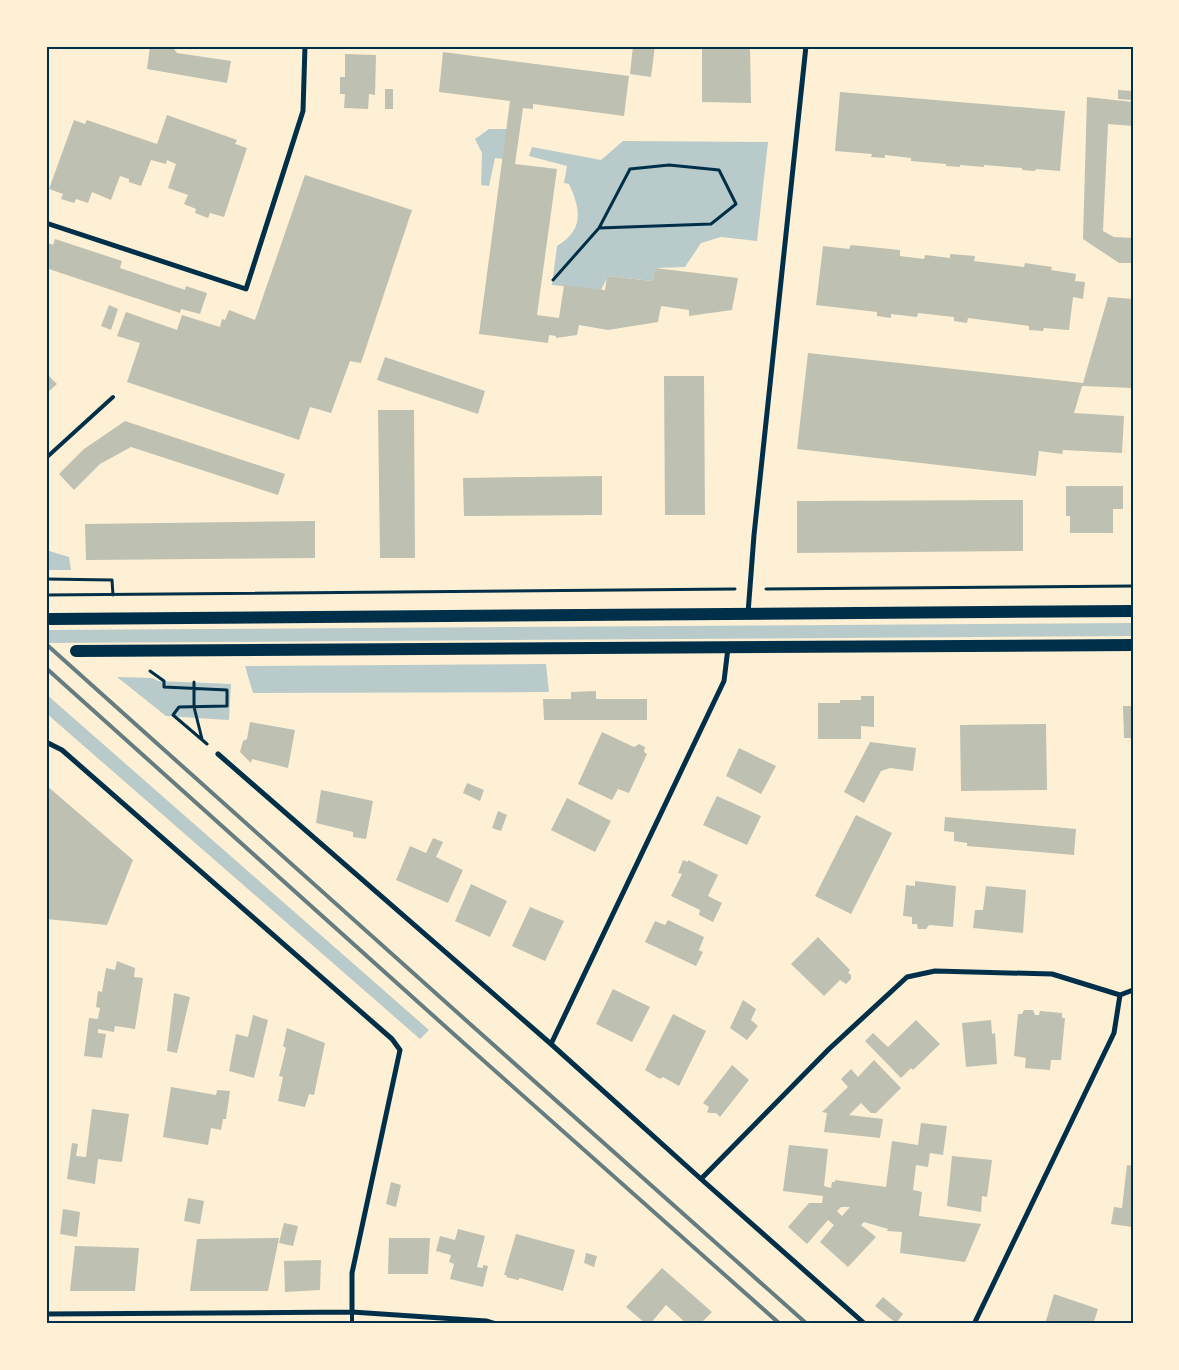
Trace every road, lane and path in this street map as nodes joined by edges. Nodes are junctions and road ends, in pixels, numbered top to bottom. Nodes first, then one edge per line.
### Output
1 (305, 46) edge
2 (806, 46) edge
3 (46, 223) edge
4 (599, 228) junction
5 (553, 280) dead end
6 (113, 397) dead end
7 (46, 458) edge
8 (46, 579) edge
9 (1133, 586) edge
10 (750, 589) junction
11 (153, 594) junction
12 (113, 595) junction
13 (46, 596) edge
14 (1133, 611) edge
15 (748, 614) junction
16 (153, 618) junction
17 (50, 619) dead end
18 (1133, 645) edge
19 (728, 648) junction
20 (76, 651) dead end
21 (139, 651) junction
22 (194, 682) dead end
23 (194, 688) junction
24 (194, 707) junction
25 (202, 739) junction
26 (46, 742) edge
27 (218, 754) joint
28 (1133, 990) edge
29 (1120, 995) junction
30 (551, 1044) junction
31 (701, 1179) junction
32 (352, 1312) junction
33 (46, 1314) edge
34 (352, 1324) edge
35 (496, 1324) edge
36 (865, 1324) edge
37 (974, 1324) edge

1 - 3 street
2 - 10 street
4 - 4 path
4 - 5 path
6 - 7 lane
8 - 12 path
9 - 10 path
10 - 11 path
10 - 15 street
11 - 12 path
11 - 16 path
12 - 13 path
14 - 15 main road
15 - 16 main road
16 - 17 main road
18 - 19 main road
19 - 21 main road
19 - 30 street
20 - 21 main road
21 - 23 path
22 - 23 path
23 - 24 path
23 - 24 path
24 - 25 path
24 - 25 path
25 - 27 path
26 - 32 street
27 - 30 street
28 - 29 street
29 - 31 street
29 - 37 street
30 - 31 street
31 - 36 street
32 - 33 street
32 - 34 lane
32 - 35 street

